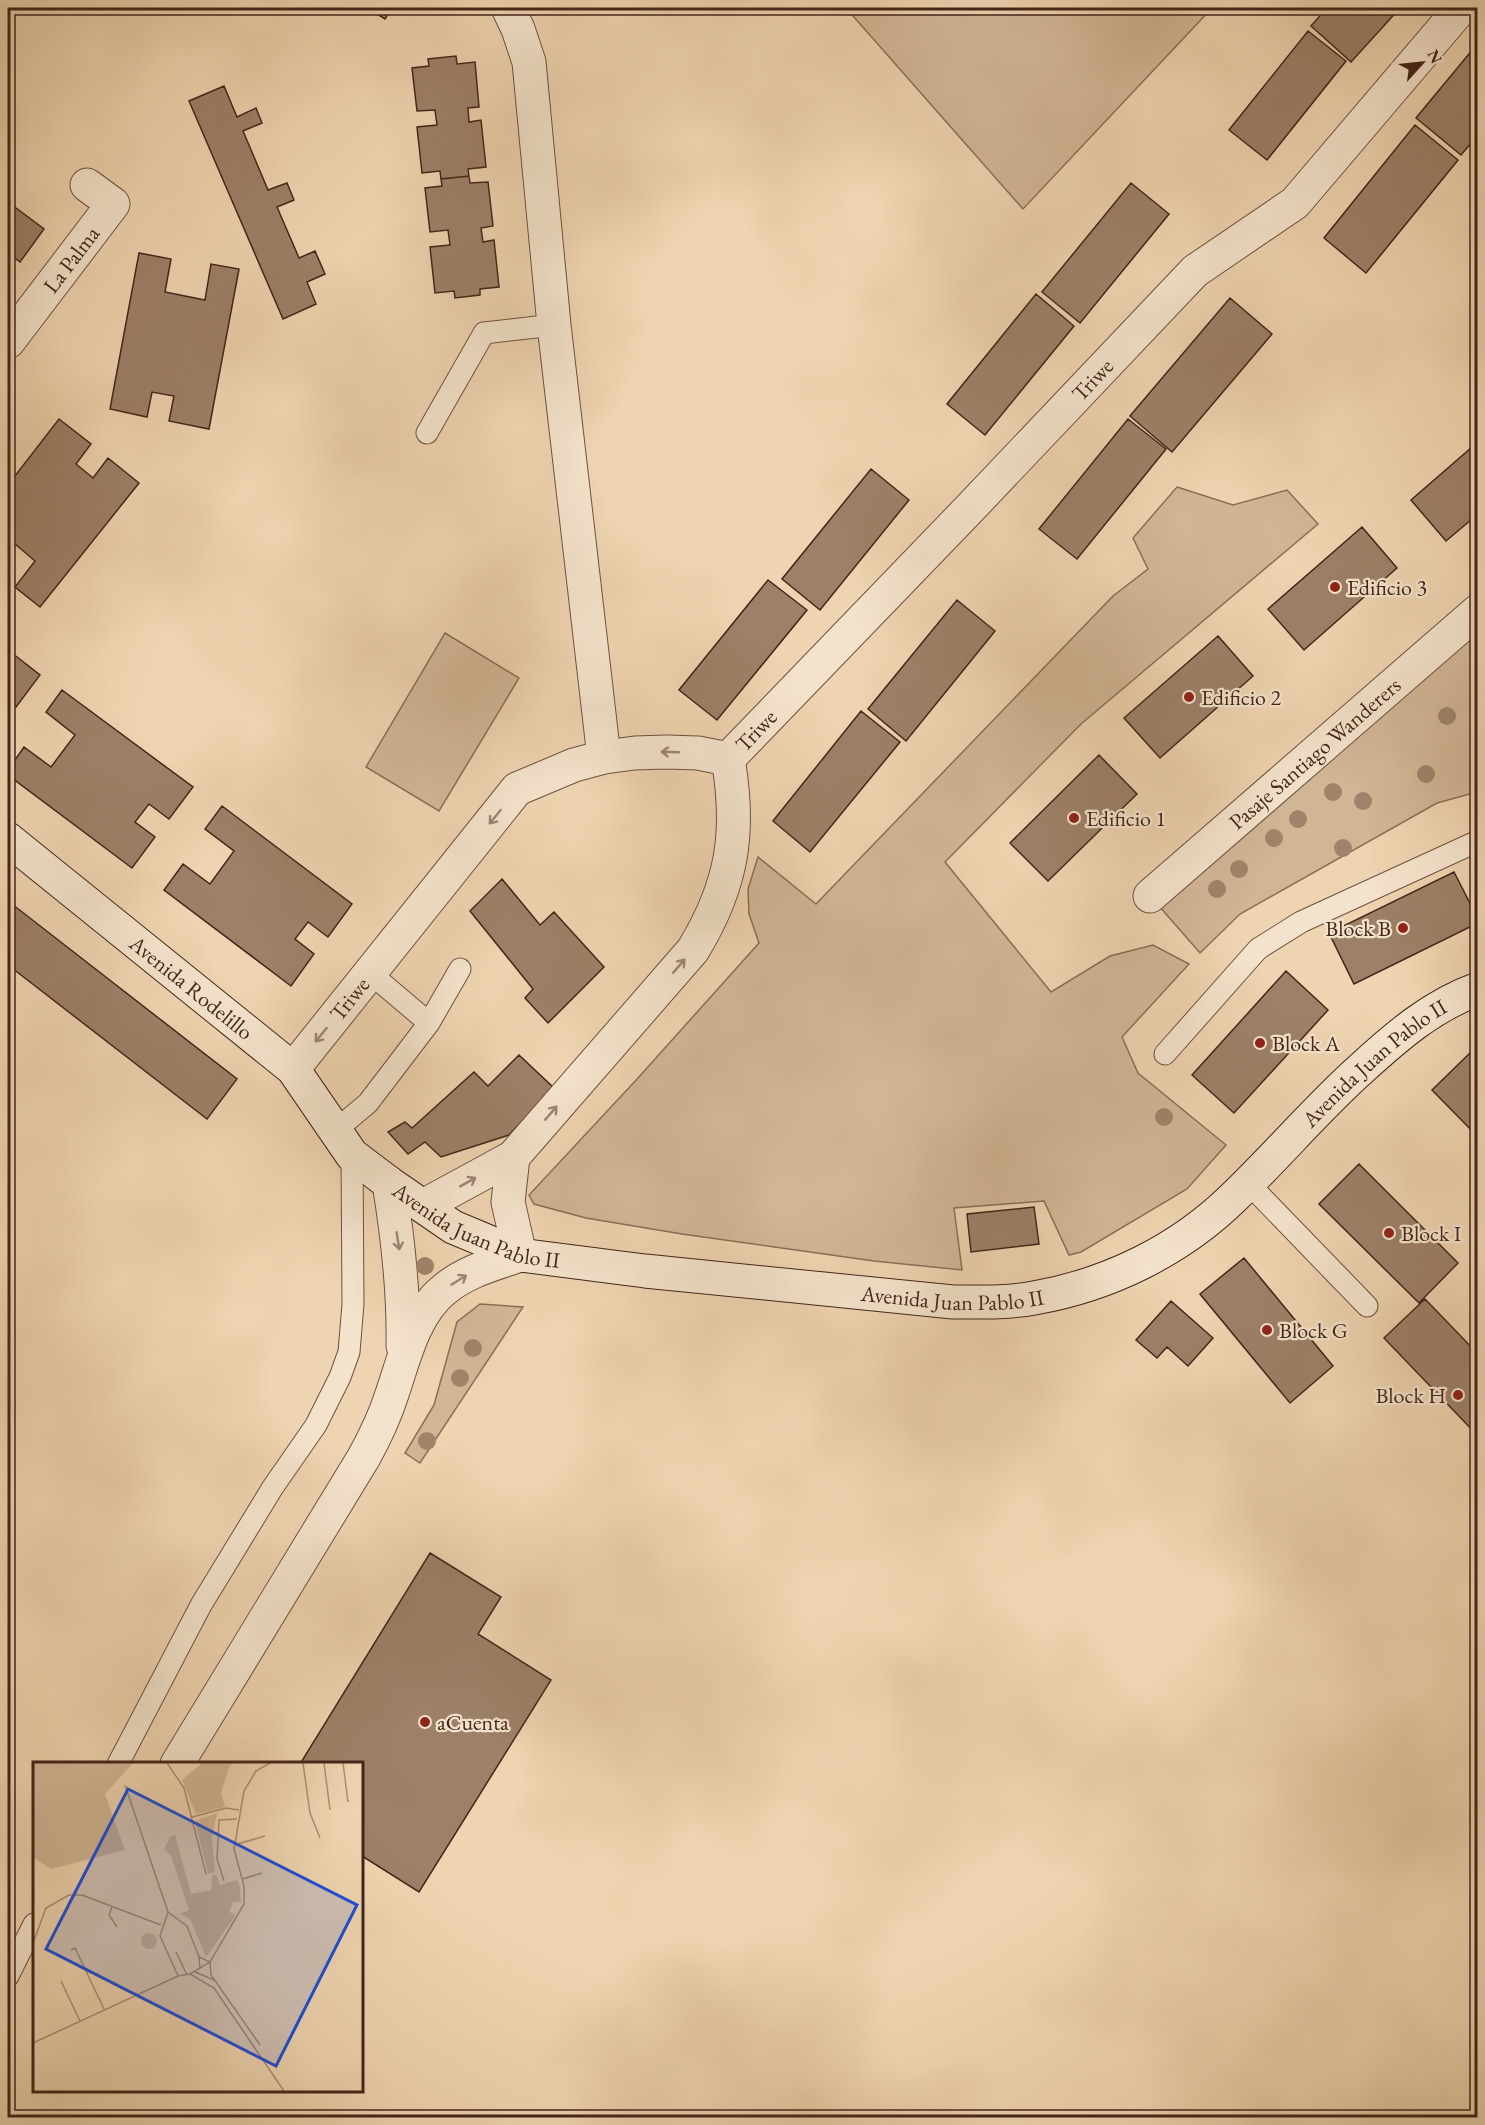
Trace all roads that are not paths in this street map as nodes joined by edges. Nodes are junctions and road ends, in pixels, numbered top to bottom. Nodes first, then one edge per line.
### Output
1 (508, 8) edge
2 (1461, 8) edge
3 (87, 185) dead end
4 (554, 325) junction
5 (8, 342) edge
6 (427, 433) dead end
7 (1478, 611) edge
8 (604, 757) junction
9 (728, 759) junction
10 (8, 839) edge
11 (1478, 841) edge
12 (1150, 896) dead end
13 (460, 969) dead end
14 (370, 973) junction
15 (1474, 994) edge
16 (429, 1023) junction
17 (1165, 1054) dead end
18 (293, 1069) junction
19 (344, 1143) junction
20 (513, 1157) junction
21 (1248, 1183) junction
22 (389, 1184) junction
23 (423, 1206) junction
24 (520, 1255) junction
25 (1367, 1306) dead end
26 (403, 1360) junction
27 (119, 1762) edge
28 (178, 1762) edge
29 (33, 1926) edge
30 (8, 1976) edge

1 - 4 street
2 - 9 street, Triwe
3 - 5 street, La Palma
4 - 6 lane
4 - 8 street
7 - 12 street, Pasaje Santiago Wanderers
9 -> 8 street, Triwe
8 -> 14 street, Triwe
20 -> 9 street, Triwe
10 - 18 street, Avenida Rodelillo
11 - 17 lane
13 - 16 lane
14 - 16 lane
14 -> 18 street, Triwe
15 - 21 street, Avenida Juan Pablo II
16 - 19 lane
18 - 19 street, Avenida Rodelillo
19 - 22 street, Avenida Juan Pablo II
19 - 27 lane
23 -> 20 street, Triwe
20 - 24 street
21 - 24 street, Avenida Juan Pablo II
21 - 25 lane
22 - 23 street, Avenida Juan Pablo II
22 -> 26 street
23 - 24 street, Avenida Juan Pablo II
26 -> 24 street
26 - 28 street
29 - 30 lane

